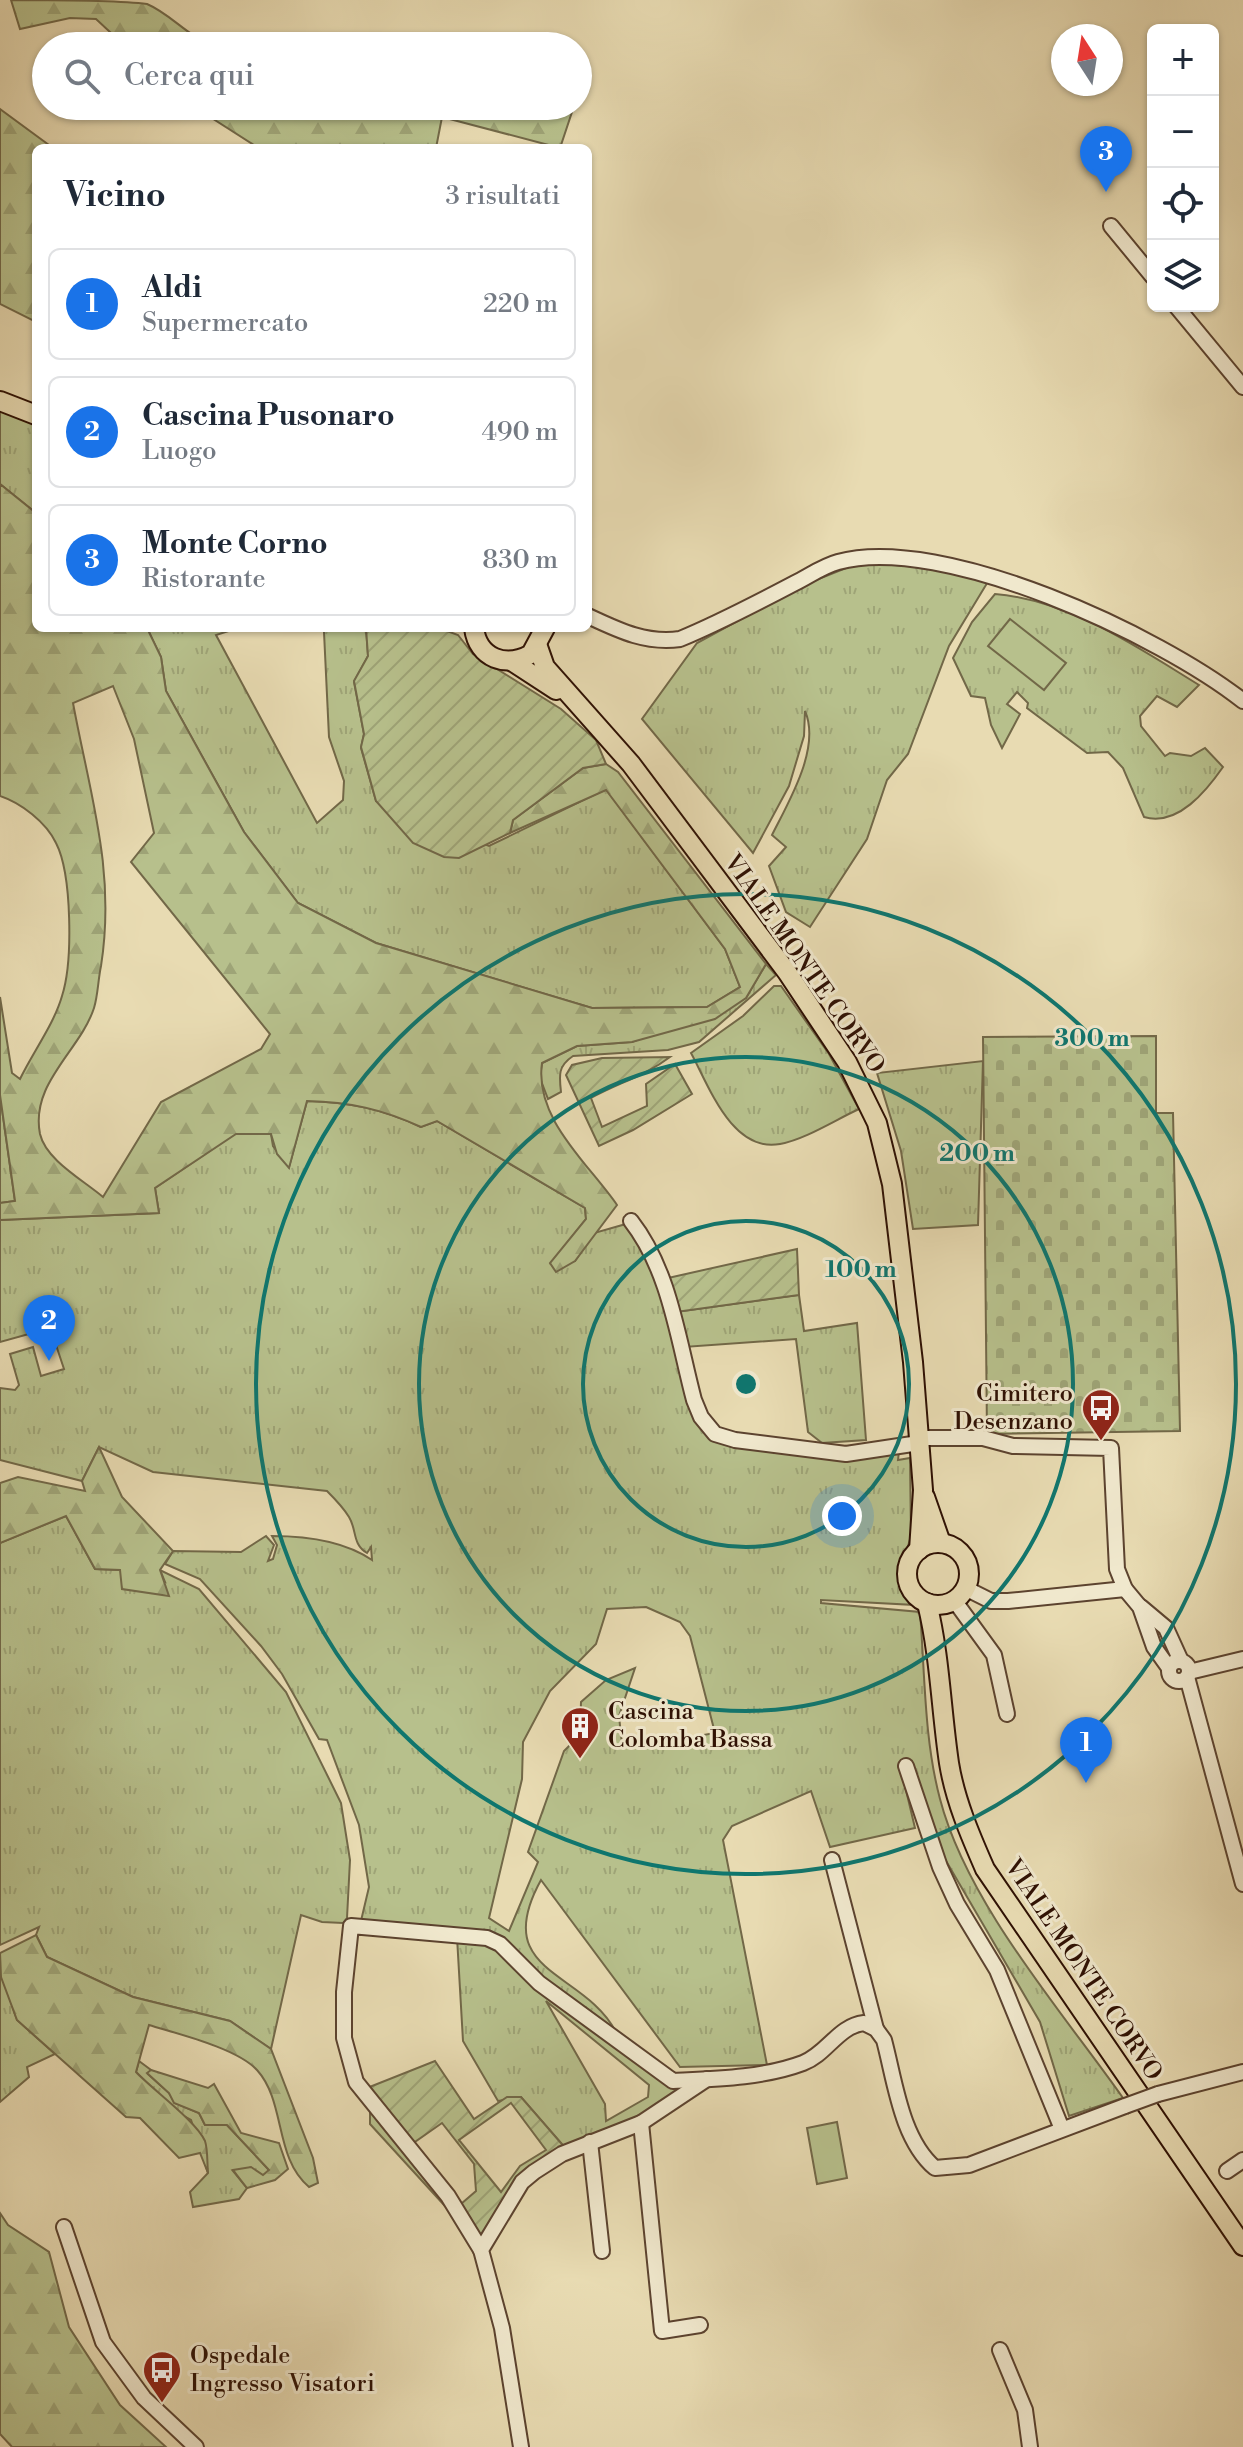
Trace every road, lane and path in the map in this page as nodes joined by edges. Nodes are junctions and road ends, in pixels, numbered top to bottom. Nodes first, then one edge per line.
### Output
1 (1111, 226) dead end
2 (1147, 270) edge
3 (1181, 312) edge
4 (1243, 387) edge
5 (0, 401) edge
6 (32, 413) edge
7 (592, 617) edge
8 (474, 632) edge
9 (544, 635) edge
10 (513, 662) junction
11 (572, 700) junction
12 (1243, 701) edge
13 (631, 1221) dead end
14 (919, 1440) junction
15 (923, 1490) junction
16 (941, 1543) junction
17 (919, 1550) junction
18 (1125, 1589) junction
19 (947, 1599) junction
20 (1243, 1659) edge
21 (1181, 1670) junction
22 (1007, 1714) dead end
23 (906, 1766) dead end
24 (832, 1860) dead end
25 (1243, 1884) edge
26 (876, 2029) junction
27 (1243, 2072) edge
28 (707, 2079) junction
29 (641, 2123) junction
30 (1062, 2129) junction
31 (590, 2142) junction
32 (1243, 2160) edge
33 (1227, 2171) dead end
34 (64, 2227) dead end
35 (1243, 2246) edge
36 (481, 2250) junction
37 (602, 2251) dead end
38 (700, 2325) dead end
39 (1000, 2350) dead end
40 (196, 2447) edge
41 (521, 2447) edge
42 (1030, 2447) edge

1 - 2 street
3 - 4 street
5 - 6 main road
7 - 12 street
8 - 10 main road, VIALE MONTE CORVO
9 - 10 main road
9 - 11 main road, VIALE MONTE CORVO
10 - 11 main road, VIALE MONTE CORVO
11 - 14 main road, VIALE MONTE CORVO
13 - 14 street
14 - 15 main road, VIALE MONTE CORVO
14 - 18 street
15 - 16 main road, VIALE MONTE CORVO
15 - 17 main road, VIALE MONTE CORVO
16 - 17 main road
16 - 19 main road
17 - 19 main road
18 - 19 street
18 - 21 street
19 - 22 street
19 - 35 main road, VIALE MONTE CORVO
20 - 21 street
21 - 25 street
23 - 30 street
24 - 26 street
26 - 28 street
26 - 30 street
27 - 30 street, bridge
28 - 29 street
28 - 36 street
29 - 31 street
29 - 38 street
31 - 36 street
31 - 37 street
32 - 33 street
34 - 40 street
36 - 41 street
39 - 42 street

